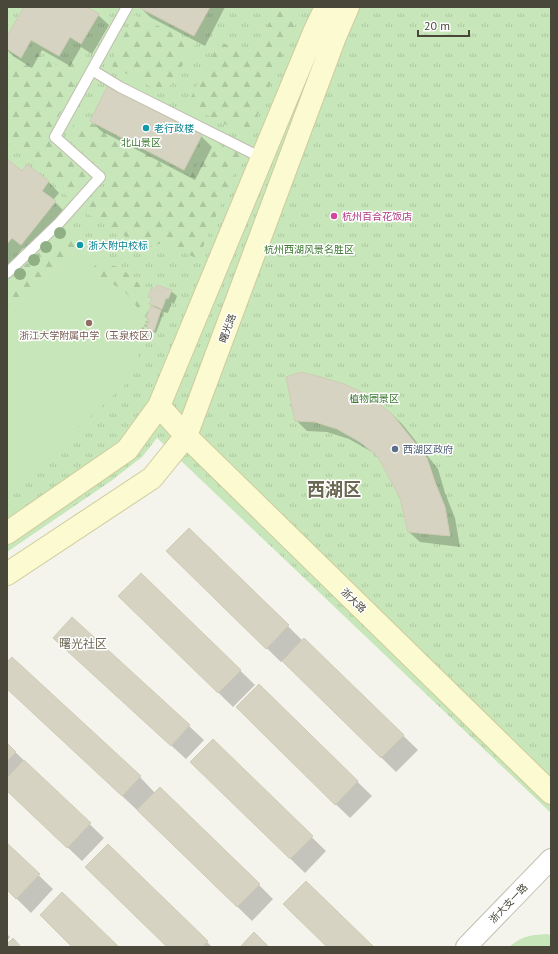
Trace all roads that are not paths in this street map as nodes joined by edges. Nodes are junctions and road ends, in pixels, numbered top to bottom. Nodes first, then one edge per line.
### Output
1 (127, 7) edge
2 (326, 7) edge
3 (348, 7) edge
4 (92, 70) junction
5 (262, 158) junction
6 (7, 273) edge
7 (160, 406) junction
8 (186, 436) junction
9 (7, 533) edge
10 (7, 574) edge
11 (551, 793) edge
12 (551, 859) edge
13 (466, 947) edge

1 - 4 lane
2 - 5 main road
3 - 8 main road, 曙光路
4 - 5 lane
4 - 6 lane
5 - 7 main road
7 - 8 main road, 浙大路
7 - 9 main road
8 - 10 main road, 曙光路
8 - 11 main road, 浙大路
12 - 13 street, 浙大支一路

